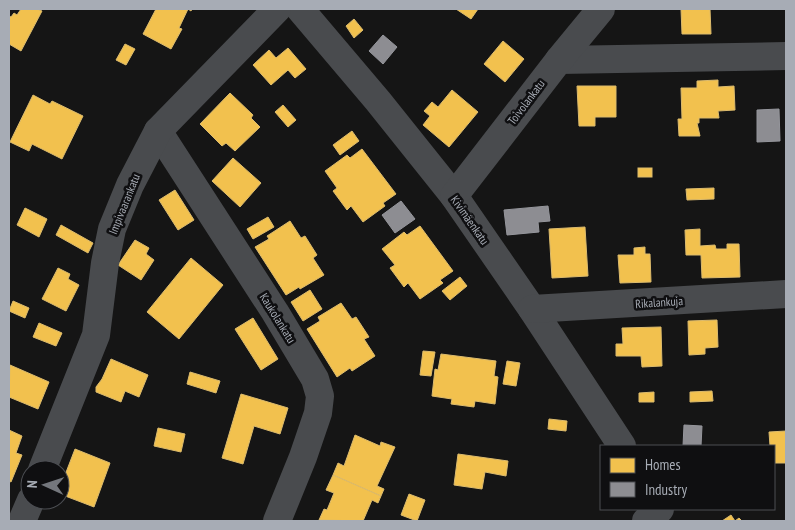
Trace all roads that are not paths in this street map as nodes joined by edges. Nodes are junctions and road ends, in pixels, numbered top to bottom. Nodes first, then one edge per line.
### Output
1 (277, 9) edge
2 (300, 9) edge
3 (601, 9) edge
4 (786, 56) edge
5 (558, 60) junction
6 (158, 131) junction
7 (454, 196) junction
8 (786, 294) edge
9 (532, 309) junction
10 (621, 445) edge
11 (46, 460) edge
12 (661, 510) edge
13 (663, 510) edge
14 (277, 521) edge
15 (646, 521) edge
16 (672, 521) edge

1 - 6 street, Impivaarankatu
2 - 7 street, Kivimäenkatu
3 - 5 street, Toivolankatu
4 - 5 street
5 - 7 street, Toivolankatu
6 - 11 street, Impivaarankatu
6 - 14 street, Kaukolankatu
7 - 9 street, Kivimäenkatu
8 - 9 street, Rikalankuja
9 - 10 street, Kivimäenkatu
12 - 15 street
13 - 16 street

